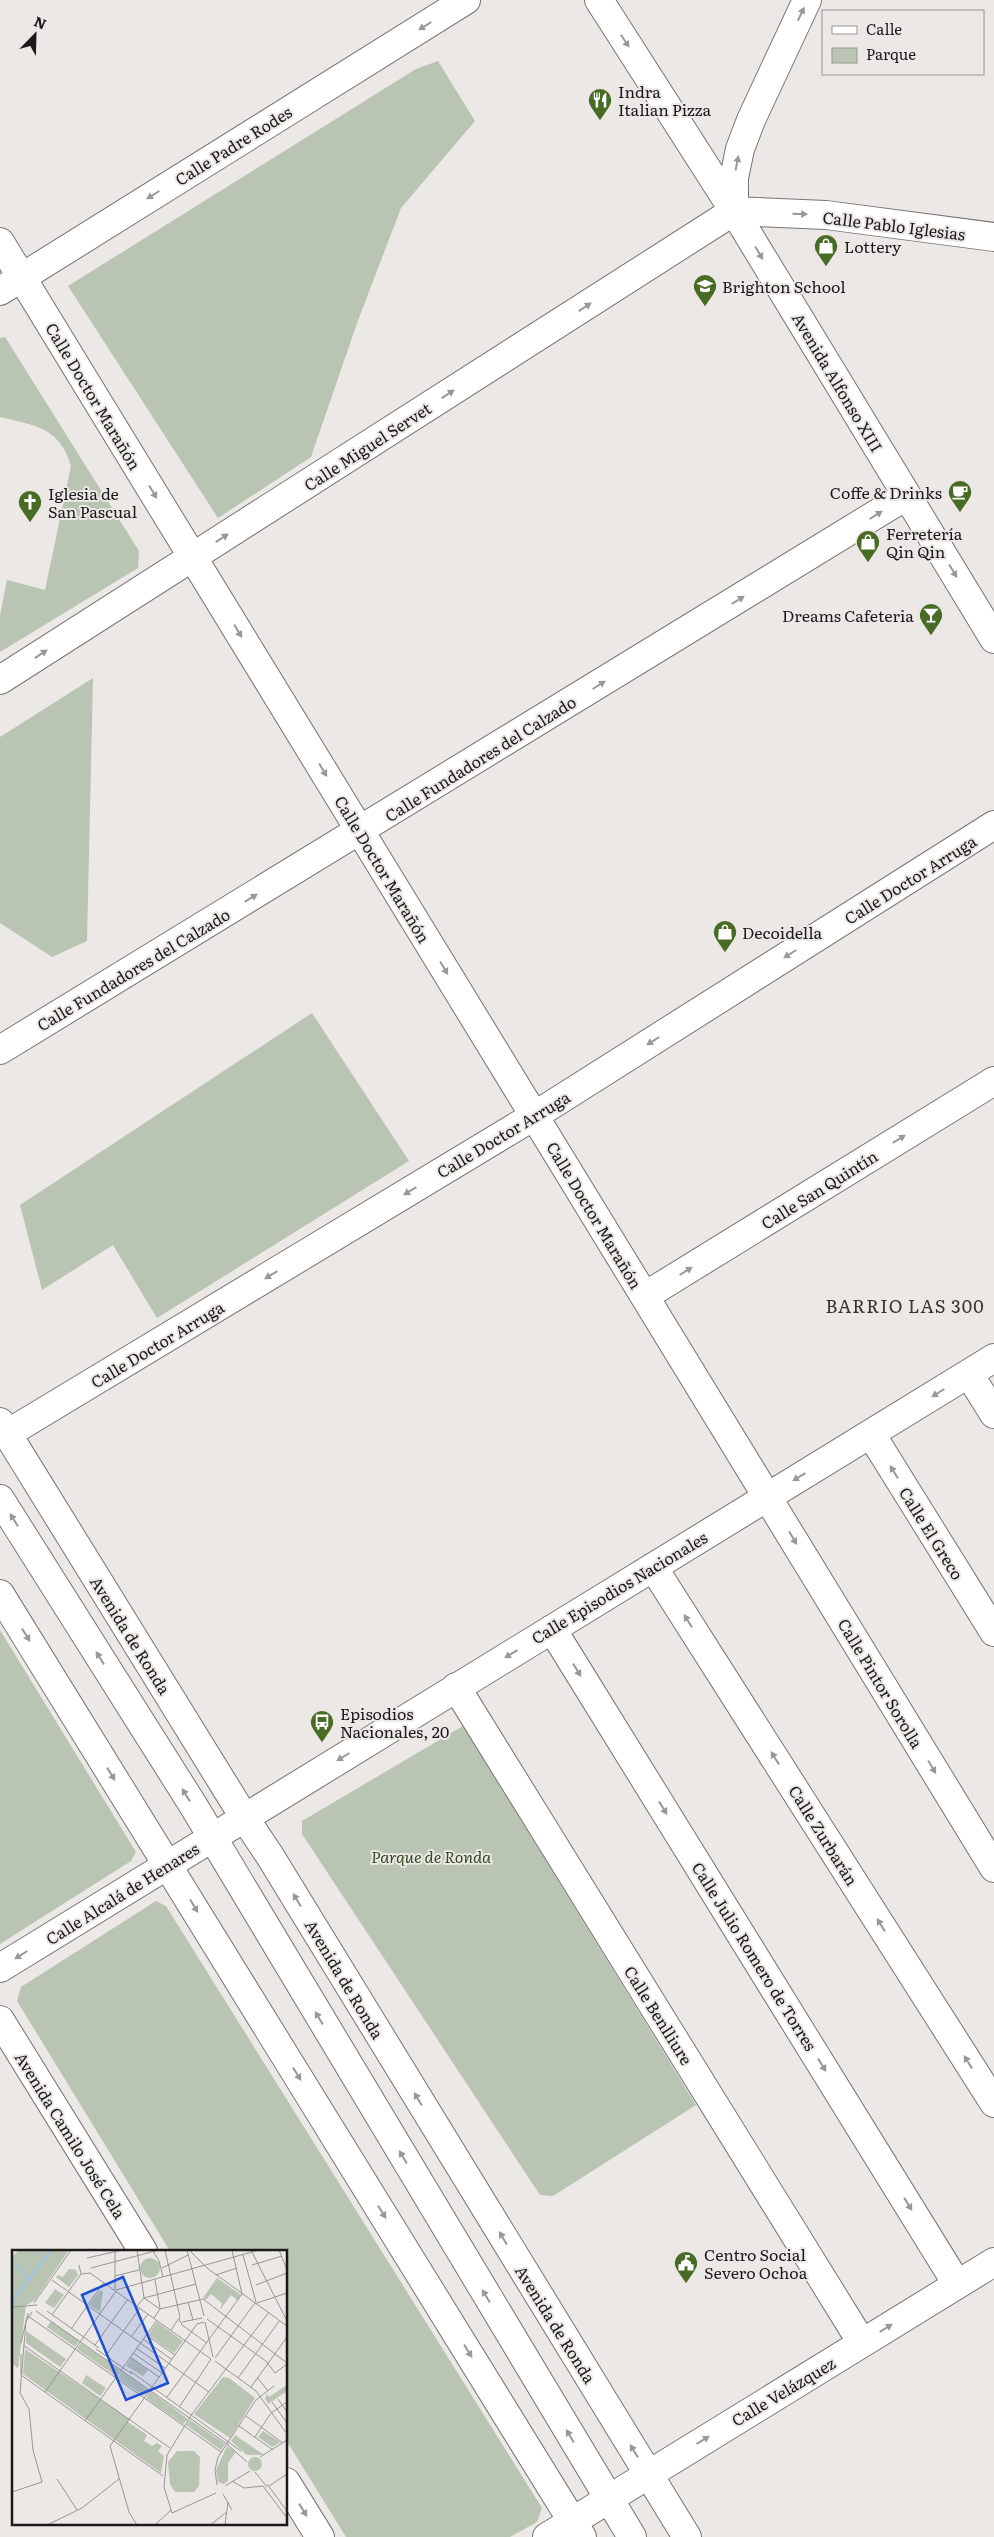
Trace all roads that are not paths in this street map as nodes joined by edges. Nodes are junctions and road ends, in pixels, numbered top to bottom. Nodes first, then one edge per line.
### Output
1 (466, 0) edge
2 (599, 0) edge
3 (807, 0) edge
4 (734, 211) junction
5 (994, 238) edge
6 (0, 242) edge
7 (11, 284) edge
8 (906, 496) junction
9 (193, 557) junction
10 (994, 639) edge
11 (0, 680) edge
12 (994, 825) edge
13 (360, 832) junction
14 (0, 1050) edge
15 (994, 1081) edge
16 (534, 1116) junction
17 (645, 1296) junction
18 (994, 1358) edge
19 (969, 1374) junction
20 (994, 1414) edge
21 (4, 1428) edge
22 (871, 1434) junction
23 (767, 1497) junction
24 (0, 1498) edge
25 (653, 1566) junction
26 (0, 1594) edge
27 (552, 1628) junction
28 (994, 1632) edge
29 (456, 1687) junction
30 (244, 1817) junction
31 (211, 1838) junction
32 (168, 1864) junction
33 (994, 1868) edge
34 (0, 1968) edge
35 (0, 2020) edge
36 (994, 2103) edge
37 (142, 2250) edge
38 (994, 2262) edge
39 (957, 2284) junction
40 (862, 2343) junction
41 (648, 2474) junction
42 (288, 2485) edge
43 (608, 2499) junction
44 (577, 2529) edge
45 (320, 2537) edge
46 (547, 2537) edge
47 (632, 2537) edge
48 (687, 2537) edge

1 -> 7 street, Calle Padre Rodes
2 -> 4 street, Avenida Alfonso XIII
4 -> 3 street
4 -> 5 street, Calle Pablo Iglesias
4 -> 8 street, Avenida Alfonso XIII
9 -> 4 street, Calle Miguel Servet
6 - 7 street, Calle Doctor Marañón
7 -> 9 street, Calle Doctor Marañón
8 -> 10 street, Avenida Alfonso XIII
13 -> 8 street, Calle Fundadores del Calzado
11 -> 9 street, Calle Miguel Servet
9 -> 13 street, Calle Doctor Marañón
12 -> 16 street, Calle Doctor Arruga
14 -> 13 street, Calle Fundadores del Calzado
13 -> 16 street, Calle Doctor Marañón
17 -> 15 street, Calle San Quintín
16 - 17 street, Calle Doctor Marañón
16 -> 21 street, Calle Doctor Arruga
17 - 23 street, Calle Doctor Marañón
18 - 19 street, Calle Episodios Nacionales
19 - 20 street
19 -> 22 street, Calle Episodios Nacionales
21 - 30 street, Avenida de Ronda
22 -> 23 street, Calle Episodios Nacionales
28 -> 22 street, Calle El Greco
23 - 25 street, Calle Episodios Nacionales
23 -> 33 street, Calle Pintor Sorolla
31 -> 24 street
25 - 27 street, Calle Episodios Nacionales
36 -> 25 street, Calle Zurbarán
26 -> 32 street
27 -> 29 street, Calle Episodios Nacionales
27 -> 39 street, Calle Julio Romero de Torres
29 -> 30 street, Calle Episodios Nacionales
29 - 40 street, Calle Benlliure
30 - 31 street, Calle Alcalá de Henares
41 -> 30 street, Avenida de Ronda
31 - 32 street, Calle Alcalá de Henares
43 -> 31 street
32 -> 34 street, Calle Alcalá de Henares
32 -> 44 street
35 - 37 street, Avenida Camilo José Cela
38 - 39 street, Calle Velázquez
40 -> 39 street, Calle Velázquez
41 -> 40 street, Calle Velázquez
41 - 43 street, Calle Velázquez
41 - 48 street, Avenida de Ronda
42 -> 45 street
43 - 44 street, Calle Velázquez
43 - 47 street
44 - 46 street, Calle Velázquez

